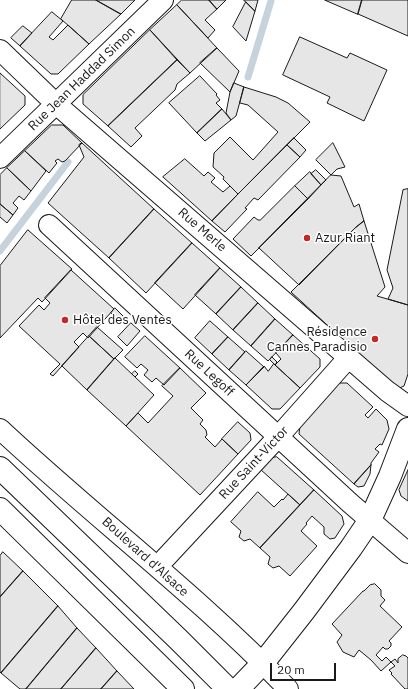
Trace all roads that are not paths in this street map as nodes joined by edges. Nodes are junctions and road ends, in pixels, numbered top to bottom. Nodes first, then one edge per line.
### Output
1 (163, 0) edge
2 (0, 50) edge
3 (56, 104) junction
4 (0, 158) edge
5 (49, 225) dead end
6 (349, 357) junction
7 (408, 406) edge
8 (0, 428) edge
9 (408, 429) edge
10 (278, 437) junction
11 (0, 468) edge
12 (0, 509) edge
13 (370, 520) junction
14 (408, 553) edge
15 (157, 567) junction
16 (263, 663) junction
17 (183, 689) edge
18 (228, 689) edge
19 (238, 689) edge
20 (269, 689) edge
21 (288, 689) edge

1 - 3 street, Rue Jean Haddad Simon
2 - 3 street, Rue Merle
3 - 4 street, Rue Jean Haddad Simon
3 - 6 street, Rue Merle
5 - 10 street, Rue Legoff
6 - 7 street, Rue Merle
6 - 10 street, Rue Saint-Victor
8 - 15 street, Boulevard d'Alsace
9 - 13 main road
10 - 13 street, Rue Legoff
10 - 15 street, Rue Saint-Victor
11 - 18 main road
12 - 17 main road
13 - 14 street, Rue Legoff
13 - 16 main road
15 - 16 street, Boulevard d'Alsace
16 - 19 main road
16 - 20 street
16 - 21 street, Boulevard d'Alsace

